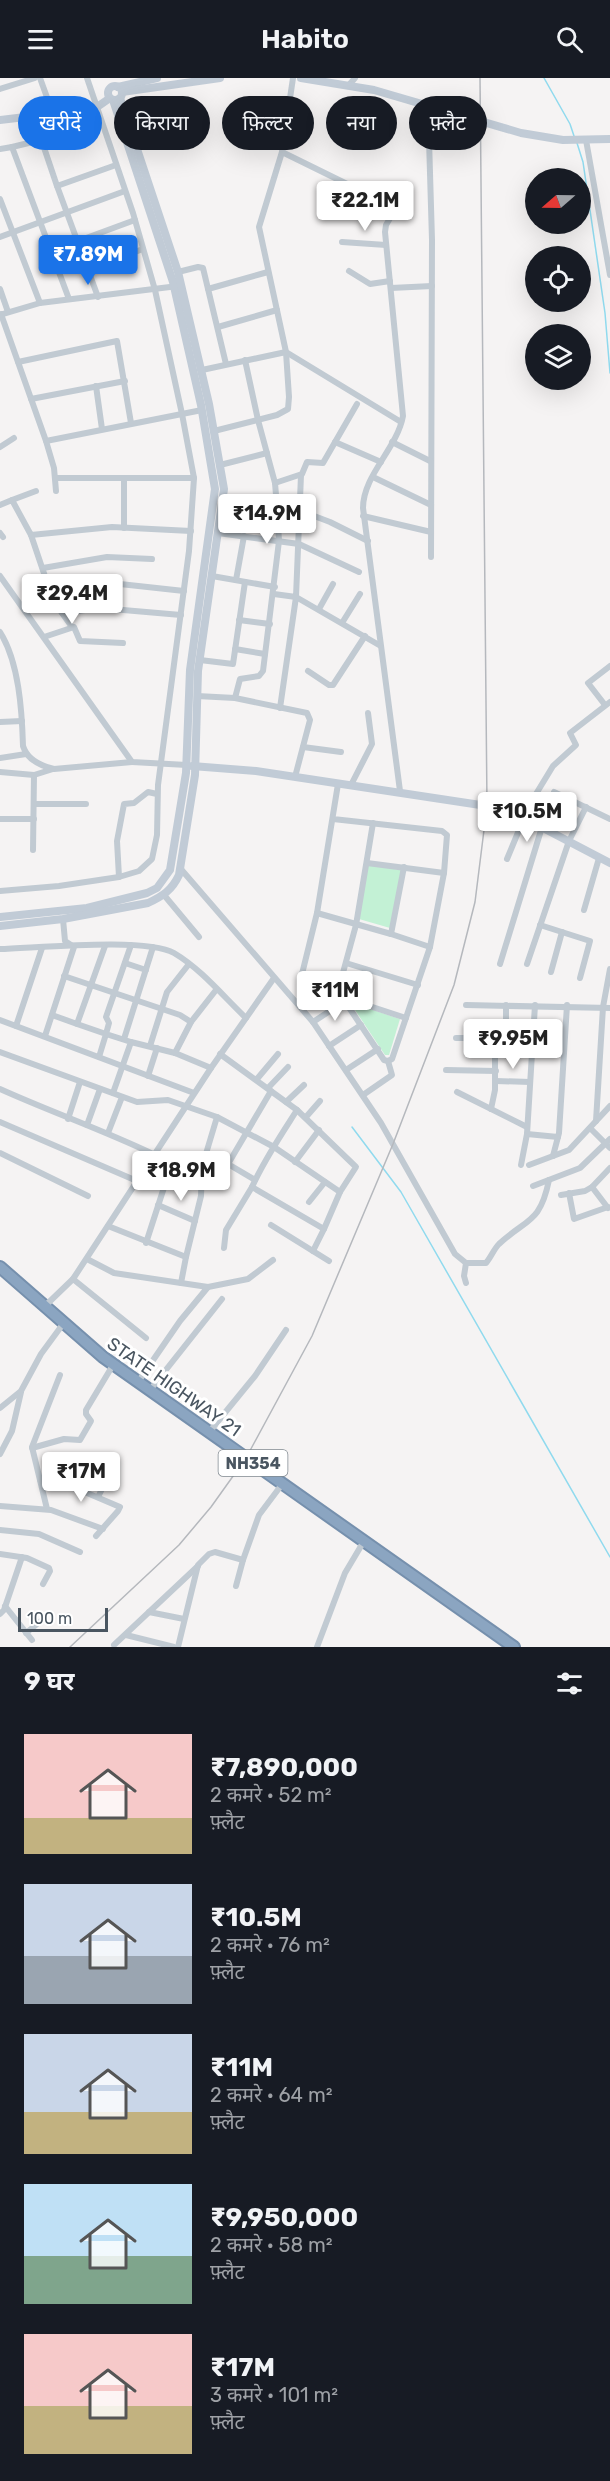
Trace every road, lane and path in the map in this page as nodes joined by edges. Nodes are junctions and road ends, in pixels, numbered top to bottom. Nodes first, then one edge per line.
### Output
1 (35, 78) edge
2 (40, 78) edge
3 (87, 78) edge
4 (108, 78) edge
5 (157, 78) edge
6 (220, 78) edge
7 (293, 78) edge
8 (301, 78) edge
9 (339, 78) edge
10 (324, 79) edge
11 (352, 82) edge
12 (0, 89) edge
13 (116, 91) edge
14 (46, 96) edge
15 (93, 96) edge
16 (409, 100) edge
17 (102, 103) edge
18 (18, 119) edge
19 (0, 120) edge
20 (102, 122) edge
21 (487, 123) edge
22 (610, 139) edge
23 (584, 140) junction
24 (18, 146) edge
25 (12, 147) junction
26 (0, 149) edge
27 (44, 150) edge
28 (429, 150) edge
29 (282, 152) junction
30 (116, 165) junction
31 (57, 186) junction
32 (125, 191) junction
33 (0, 199) edge
34 (68, 213) junction
35 (135, 220) junction
36 (40, 222) junction
37 (12, 233) junction
38 (0, 237) edge
39 (78, 241) junction
40 (342, 242) dead end
41 (386, 245) junction
42 (143, 249) junction
43 (88, 269) junction
44 (349, 271) dead end
45 (178, 272) junction
46 (268, 272) junction
47 (610, 275) edge
48 (390, 285) junction
49 (178, 286) junction
50 (432, 286) junction
51 (0, 289) edge
52 (208, 289) junction
53 (155, 290) junction
54 (98, 297) junction
55 (69, 299) junction
56 (40, 303) junction
57 (277, 310) junction
58 (3, 314) edge
59 (218, 327) junction
60 (286, 352) junction
61 (245, 360) junction
62 (18, 362) junction
63 (226, 364) junction
64 (202, 370) junction
65 (124, 381) junction
66 (96, 386) junction
67 (31, 399) junction
68 (357, 404) dead end
69 (202, 410) junction
70 (182, 414) junction
71 (258, 420) junction
72 (402, 422) junction
73 (131, 423) junction
74 (102, 429) junction
75 (214, 431) junction
76 (14, 438) dead end
77 (46, 441) junction
78 (335, 442) junction
79 (392, 442) junction
80 (0, 447) edge
81 (267, 453) junction
82 (430, 461) junction
83 (381, 462) junction
84 (220, 465) junction
85 (301, 475) junction
86 (373, 477) junction
87 (55, 478) junction
88 (194, 478) junction
89 (124, 479) junction
90 (275, 483) junction
91 (36, 491) dead end
92 (56, 491) dead end
93 (12, 500) junction
94 (222, 501) junction
95 (0, 505) edge
96 (431, 505) junction
97 (277, 507) junction
98 (301, 511) junction
99 (363, 516) junction
100 (124, 528) junction
101 (191, 531) junction
102 (431, 532) junction
103 (218, 533) junction
104 (31, 535) junction
105 (244, 536) junction
106 (279, 541) junction
107 (368, 541) junction
108 (299, 544) junction
109 (431, 557) dead end
110 (152, 559) dead end
111 (43, 568) junction
112 (359, 572) dead end
113 (0, 576) edge
114 (212, 576) junction
115 (236, 580) junction
116 (245, 582) junction
117 (333, 584) dead end
118 (274, 590) junction
119 (184, 591) junction
120 (360, 594) dead end
121 (52, 596) junction
122 (296, 597) junction
123 (319, 609) junction
124 (62, 613) junction
125 (182, 615) junction
126 (240, 620) junction
127 (342, 623) junction
128 (270, 624) junction
129 (72, 627) junction
130 (0, 632) edge
131 (365, 636) junction
132 (44, 637) junction
133 (3, 642) edge
134 (123, 642) dead end
135 (380, 645) junction
136 (235, 649) junction
137 (265, 654) junction
138 (200, 660) junction
139 (610, 666) edge
140 (308, 671) dead end
141 (197, 696) junction
142 (235, 698) junction
143 (608, 704) edge
144 (280, 708) junction
145 (368, 713) dead end
146 (22, 721) junction
147 (0, 722) edge
148 (303, 747) junction
149 (340, 752) dead end
150 (27, 754) junction
151 (0, 758) edge
152 (132, 762) junction
153 (162, 763) junction
154 (191, 766) junction
155 (54, 769) junction
156 (0, 772) edge
157 (34, 775) junction
158 (295, 777) junction
159 (338, 784) junction
160 (351, 785) junction
161 (400, 791) junction
162 (554, 792) dead end
163 (158, 794) junction
164 (34, 804) junction
165 (86, 804) dead end
166 (586, 807) junction
167 (523, 817) junction
168 (0, 819) edge
169 (33, 819) junction
170 (333, 819) junction
171 (610, 819) edge
172 (373, 823) junction
173 (542, 827) junction
174 (569, 841) junction
175 (33, 850) dead end
176 (599, 858) junction
177 (507, 859) dead end
178 (367, 863) junction
179 (610, 863) edge
180 (404, 867) junction
181 (180, 868) junction
182 (444, 873) junction
183 (119, 877) junction
184 (0, 891) edge
185 (164, 895) junction
186 (584, 909) dead end
187 (317, 913) junction
188 (0, 917) edge
189 (63, 920) junction
190 (356, 925) junction
191 (540, 925) junction
192 (0, 926) edge
193 (562, 932) junction
194 (392, 933) junction
195 (199, 937) dead end
196 (131, 945) junction
197 (105, 946) junction
198 (74, 947) junction
199 (153, 947) junction
200 (430, 947) junction
201 (42, 948) junction
202 (1, 950) edge
203 (125, 963) junction
204 (346, 963) junction
205 (189, 964) junction
206 (500, 964) dead end
207 (526, 964) dead end
208 (610, 969) edge
209 (146, 970) junction
210 (551, 972) dead end
211 (64, 976) junction
212 (274, 978) junction
213 (580, 978) dead end
214 (91, 985) junction
215 (418, 985) junction
216 (216, 990) junction
217 (114, 993) junction
218 (341, 996) junction
219 (136, 1002) junction
220 (466, 1005) dead end
221 (506, 1005) junction
222 (535, 1005) junction
223 (567, 1005) junction
224 (607, 1007) edge
225 (161, 1009) junction
226 (52, 1015) junction
227 (246, 1018) junction
228 (406, 1018) junction
229 (0, 1020) edge
230 (191, 1022) junction
231 (313, 1022) junction
232 (77, 1024) junction
233 (361, 1025) junction
234 (16, 1026) junction
235 (106, 1034) junction
236 (45, 1036) junction
237 (456, 1038) dead end
238 (506, 1038) junction
239 (533, 1038) junction
240 (128, 1041) junction
241 (601, 1045) junction
242 (610, 1046) edge
243 (153, 1047) junction
244 (329, 1047) junction
245 (378, 1049) junction
246 (0, 1052) edge
247 (176, 1053) junction
248 (220, 1054) junction
249 (278, 1054) dead end
250 (495, 1055) dead end
251 (99, 1057) junction
252 (388, 1061) junction
253 (123, 1066) junction
254 (288, 1067) dead end
255 (211, 1068) junction
256 (346, 1070) junction
257 (446, 1070) dead end
258 (496, 1071) junction
259 (148, 1076) junction
260 (257, 1079) junction
261 (496, 1081) junction
262 (80, 1082) junction
263 (530, 1082) junction
264 (304, 1085) dead end
265 (0, 1089) edge
266 (100, 1089) junction
267 (269, 1089) junction
268 (458, 1092) dead end
269 (113, 1093) junction
270 (194, 1093) junction
271 (363, 1095) junction
272 (122, 1097) junction
273 (320, 1101) dead end
274 (285, 1102) junction
275 (610, 1106) edge
276 (187, 1107) junction
277 (491, 1109) junction
278 (297, 1110) junction
279 (217, 1117) junction
280 (306, 1117) junction
281 (68, 1119) junction
282 (596, 1121) junction
283 (0, 1122) edge
284 (87, 1125) junction
285 (590, 1128) junction
286 (319, 1130) junction
287 (527, 1130) junction
288 (247, 1131) junction
289 (108, 1133) junction
290 (558, 1137) junction
291 (609, 1144) edge
292 (274, 1147) junction
293 (0, 1153) edge
294 (153, 1154) junction
295 (553, 1156) junction
296 (295, 1162) junction
297 (148, 1164) junction
298 (521, 1165) dead end
299 (529, 1165) dead end
300 (610, 1168) edge
301 (169, 1172) junction
302 (549, 1180) junction
303 (137, 1181) junction
304 (326, 1182) junction
305 (253, 1183) junction
306 (202, 1186) junction
307 (533, 1186) dead end
308 (592, 1187) junction
309 (340, 1192) junction
310 (569, 1193) junction
311 (561, 1195) dead end
312 (88, 1196) dead end
313 (309, 1202) dead end
314 (158, 1205) junction
315 (609, 1209) edge
316 (195, 1221) junction
317 (272, 1225) dead end
318 (108, 1226) junction
319 (324, 1229) junction
320 (146, 1243) junction
321 (224, 1248) dead end
322 (313, 1251) junction
323 (186, 1257) junction
324 (87, 1259) junction
325 (273, 1260) dead end
326 (329, 1261) dead end
327 (466, 1263) junction
328 (0, 1268) edge
329 (73, 1280) junction
330 (182, 1283) junction
331 (466, 1283) dead end
332 (208, 1287) junction
333 (222, 1299) dead end
334 (45, 1306) junction
335 (63, 1324) junction
336 (286, 1329) dead end
337 (146, 1338) dead end
338 (113, 1365) junction
339 (60, 1375) dead end
340 (138, 1382) junction
341 (150, 1390) junction
342 (21, 1391) junction
343 (0, 1408) edge
344 (210, 1431) junction
345 (32, 1448) junction
346 (0, 1454) edge
347 (92, 1463) dead end
348 (40, 1480) junction
349 (283, 1483) junction
350 (98, 1497) junction
351 (0, 1506) edge
352 (47, 1509) junction
353 (103, 1529) junction
354 (0, 1530) edge
355 (96, 1536) dead end
356 (364, 1541) junction
357 (80, 1552) dead end
358 (0, 1554) edge
359 (22, 1557) junction
360 (243, 1560) junction
361 (198, 1565) junction
362 (43, 1584) dead end
363 (236, 1586) dead end
364 (5, 1606) junction
365 (149, 1612) junction
366 (0, 1614) edge
367 (184, 1619) junction
368 (42, 1620) dead end
369 (26, 1633) junction
370 (126, 1635) junction
371 (32, 1640) dead end
372 (114, 1645) dead end
373 (176, 1647) edge
374 (317, 1647) edge
375 (514, 1647) edge

1 - 12 street
2 - 14 street
3 - 15 street
4 - 13 main road
5 - 13 main road
6 - 13 main road
7 - 29 street
8 - 10 main road
9 - 11 main road
10 - 11 main road
11 - 16 main road
13 - 17 main road
13 - 45 main road
13 - 49 main road
18 - 19 main road
20 - 30 street
21 - 23 main road
22 - 23 main road
23 - 47 street
24 - 25 street
25 - 26 street
25 - 36 street
27 - 31 street
28 - 50 street
29 - 41 street
29 - 46 street
30 - 31 street
30 - 32 street
31 - 34 street
32 - 34 street
32 - 35 street
33 - 37 street
34 - 36 street
34 - 39 street
35 - 39 street
35 - 42 street
36 - 37 street
36 - 55 street
37 - 38 street
37 - 56 street
39 - 43 street
40 - 41 street
41 - 48 street
42 - 43 street
42 - 53 street
43 - 54 street
44 - 48 street
45 - 49 main road
45 - 52 street
46 - 52 street
46 - 57 street
48 - 50 street
48 - 72 street
49 - 53 street
49 - 64 main road
49 - 69 main road
50 - 82 street
51 - 58 street
52 - 59 street
53 - 54 street
53 - 70 street
54 - 55 street
55 - 56 street
56 - 58 street
57 - 59 street
57 - 60 street
58 - 62 street
59 - 63 street
60 - 61 street
60 - 71 street
60 - 72 street
61 - 63 street
61 - 71 street
62 - 65 street
62 - 67 street
63 - 64 street
64 - 75 main road
65 - 66 street
65 - 73 street
66 - 67 street
66 - 74 street
67 - 77 street
68 - 78 street
69 - 70 street
69 - 154 main road
70 - 73 street
70 - 88 street
71 - 75 street
71 - 81 street
72 - 79 street
73 - 74 street
74 - 77 street
75 - 84 main road
76 - 80 street
77 - 87 street
78 - 83 street
78 - 85 street
79 - 82 street
79 - 83 street
81 - 84 street
81 - 90 street
82 - 96 street
83 - 86 street
84 - 94 main road
85 - 90 street
85 - 98 street
86 - 96 street
86 - 99 street
87 - 89 street
87 - 92 street
88 - 89 street
88 - 101 street
89 - 100 street
90 - 97 street
91 - 93 street
93 - 95 street
93 - 104 street
94 - 97 street
94 - 103 main road
96 - 102 street
97 - 106 street
98 - 107 street
98 - 108 street
99 - 102 street
99 - 107 street
100 - 101 street
100 - 104 street
101 - 119 street
102 - 109 street
103 - 105 street
103 - 114 main road
104 - 111 street
105 - 106 street
105 - 115 street
106 - 108 street
106 - 118 street
107 - 135 street
108 - 112 street
108 - 122 street
110 - 111 street
111 - 121 street
113 - 132 street
114 - 115 street
114 - 138 main road
115 - 116 street
116 - 118 street
116 - 126 street
117 - 123 street
118 - 122 street
118 - 128 street
119 - 121 street
119 - 125 street
120 - 127 street
121 - 124 street
122 - 123 street
122 - 144 street
123 - 127 street
124 - 125 street
124 - 129 street
125 - 153 street
126 - 128 street
126 - 136 street
127 - 131 street
128 - 137 street
129 - 132 street
129 - 134 street
130 - 133 street
131 - 135 street
131 - 140 street
132 - 152 street
133 - 146 street
135 - 161 street
136 - 137 street
136 - 138 street
137 - 142 street
138 - 141 main road
139 - 143 street
141 - 142 street
141 - 154 main road
142 - 144 street
143 - 167 street
144 - 148 street
145 - 160 street
146 - 147 street
146 - 150 street
148 - 149 street
148 - 158 street
150 - 151 street
150 - 155 street
152 - 153 street
152 - 155 street
153 - 154 street
153 - 163 street
154 - 158 main road
154 - 181 main road
154 - 188 main road
155 - 157 street
156 - 157 street
157 - 164 street
158 - 159 main road
159 - 160 main road
159 - 170 street
160 - 161 main road
161 - 167 main road
162 - 166 street
163 - 183 street
163 - 183 street
164 - 165 street
164 - 169 street
166 - 171 street
166 - 174 street
167 - 173 main road
167 - 177 street
168 - 169 street
169 - 175 street
170 - 172 street
170 - 187 street
172 - 178 street
172 - 182 street
173 - 174 main road
173 - 206 street
174 - 176 main road
174 - 191 street
176 - 179 main road
176 - 186 street
178 - 180 street
178 - 190 street
180 - 182 street
180 - 194 street
181 - 185 main road
181 - 212 street
182 - 200 street
183 - 184 street
185 - 189 main road
185 - 195 street
187 - 190 street
187 - 218 street
189 - 192 main road
189 - 198 street
190 - 194 street
190 - 204 street
191 - 193 street
191 - 207 street
193 - 210 street
193 - 213 street
194 - 200 street
196 - 197 street
196 - 199 street
196 - 203 street
197 - 198 street
197 - 214 street
198 - 201 street
198 - 211 street
199 - 205 street
199 - 209 street
200 - 215 street
201 - 202 street
201 - 234 street
203 - 209 street
203 - 217 street
204 - 215 street
204 - 218 street
205 - 216 street
205 - 225 street
208 - 224 street
209 - 219 street
211 - 214 street
211 - 226 street
212 - 227 street
212 - 231 street
214 - 217 street
214 - 232 street
215 - 228 street
216 - 227 street
216 - 230 street
217 - 219 street
217 - 235 street
218 - 228 street
218 - 231 street
218 - 233 street
219 - 225 street
219 - 240 street
220 - 221 street
221 - 222 street
221 - 238 street
222 - 223 street
222 - 239 street
223 - 224 street
223 - 290 street
224 - 241 street
225 - 230 street
225 - 243 street
226 - 232 street
226 - 236 street
227 - 248 street
228 - 252 street
229 - 234 street
230 - 247 street
231 - 244 street
232 - 235 street
233 - 244 street
233 - 245 street
234 - 236 street
235 - 240 street
235 - 251 street
236 - 251 street
237 - 238 street
238 - 239 street
239 - 263 street
240 - 243 street
240 - 253 street
241 - 242 street
241 - 282 street
243 - 247 street
243 - 259 street
244 - 256 street
245 - 252 street
245 - 256 street
246 - 262 street
247 - 255 street
248 - 255 street
248 - 260 street
249 - 260 street
250 - 258 street
251 - 253 street
252 - 271 street
253 - 259 street
253 - 269 street
254 - 267 street
255 - 270 street
256 - 271 street
257 - 258 street
258 - 261 street
259 - 270 street
260 - 267 street
261 - 263 street
261 - 277 street
262 - 266 street
262 - 281 street
263 - 287 street
264 - 274 street
265 - 281 street
266 - 269 street
266 - 284 street
267 - 274 street
267 - 288 street
268 - 277 street
269 - 272 street
270 - 276 street
271 - 327 street
272 - 276 street
272 - 289 street
273 - 280 street
274 - 278 street
275 - 282 street
276 - 279 street
276 - 294 street
277 - 287 street
278 - 280 street
278 - 292 street
279 - 288 street
279 - 306 street
280 - 286 street
281 - 284 street
282 - 285 street
283 - 303 street
284 - 289 street
285 - 291 street
285 - 295 street
286 - 296 street
286 - 309 street
287 - 290 street
287 - 298 street
288 - 292 street
288 - 305 street
289 - 294 street
290 - 295 street
291 - 302 street
292 - 296 street
292 - 305 street
293 - 312 street
294 - 297 street
295 - 299 street
296 - 304 street
297 - 301 street
297 - 303 street
300 - 308 street
301 - 306 street
301 - 314 street
302 - 307 street
302 - 327 street
303 - 318 street
304 - 309 street
304 - 313 street
305 - 319 street
305 - 321 street
306 - 316 street
308 - 310 street
308 - 315 street
309 - 319 street
310 - 311 street
310 - 315 street
314 - 316 street
314 - 320 street
316 - 323 street
317 - 322 street
318 - 320 street
318 - 324 street
319 - 322 street
320 - 323 street
322 - 326 street
323 - 330 street
324 - 329 street
324 - 330 street
325 - 332 street
327 - 331 street
328 - 334 highway, STATE HIGHWAY 21 / NH354
329 - 334 street
329 - 337 street
330 - 332 street
332 - 340 street
333 - 341 street
334 - 335 highway, STATE HIGHWAY 21 / NH354
335 - 338 highway, STATE HIGHWAY 21 / NH354
335 - 342 street
336 - 344 street
338 - 340 highway, STATE HIGHWAY 21 / NH354
338 - 345 street
339 - 345 street
340 - 341 highway, STATE HIGHWAY 21 / NH354
341 - 344 highway, STATE HIGHWAY 21 / NH354
342 - 343 street
342 - 346 street
344 - 349 highway, STATE HIGHWAY 21 / NH354
345 - 348 street
347 - 350 street
348 - 350 street
348 - 352 street
349 - 356 highway, STATE HIGHWAY 21 / NH354
349 - 360 street
350 - 353 street
351 - 352 street
352 - 353 street
353 - 355 street
354 - 357 street
356 - 374 street
356 - 375 highway, STATE HIGHWAY 21 / NH354
358 - 359 street
359 - 362 street
359 - 364 street
360 - 361 street
360 - 363 street
361 - 365 street
361 - 367 street
364 - 366 street
364 - 369 street
365 - 367 street
365 - 370 street
367 - 373 street
368 - 369 street
369 - 371 street
370 - 372 street
370 - 373 street

